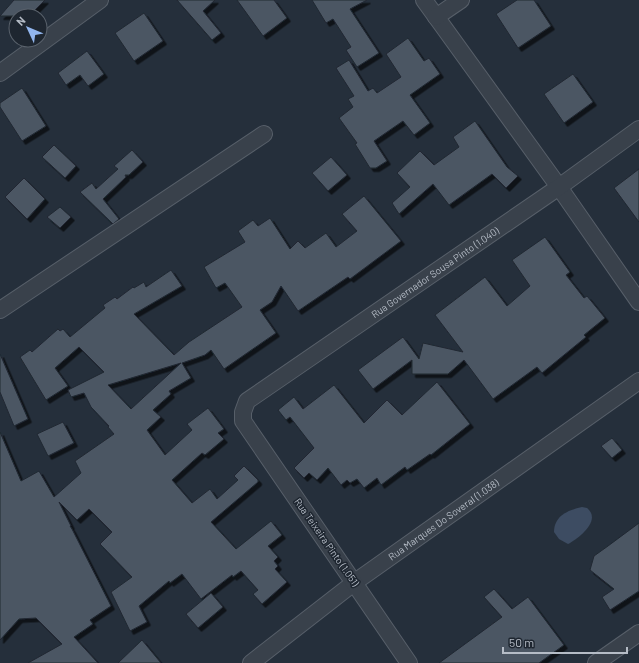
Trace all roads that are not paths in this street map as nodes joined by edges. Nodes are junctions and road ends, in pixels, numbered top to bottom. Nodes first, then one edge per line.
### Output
1 (100, 0) edge
2 (424, 0) edge
3 (461, 0) edge
4 (436, 17) junction
5 (0, 73) edge
6 (639, 129) edge
7 (264, 134) dead end
8 (559, 187) junction
9 (639, 302) edge
10 (0, 310) edge
11 (639, 381) edge
12 (243, 421) joint
13 (355, 582) junction
14 (639, 634) edge
15 (251, 663) edge
16 (409, 663) edge
17 (596, 663) edge

1 - 5 street
2 - 4 street
3 - 4 street
4 - 8 street
6 - 8 street, Rua Governador Sousa Pinto (1.040)
7 - 10 street
8 - 9 street
8 - 12 street, Rua Governador Sousa Pinto (1.040)
11 - 13 street, Rua Marques Do Soveral (1.038)
12 - 13 street, Rua Teixeira Pinto (1.051)
13 - 15 street, Rua Marques Do Soveral (1.038)
13 - 16 street, Rua Teixeira Pinto (1.051)
14 - 17 street

